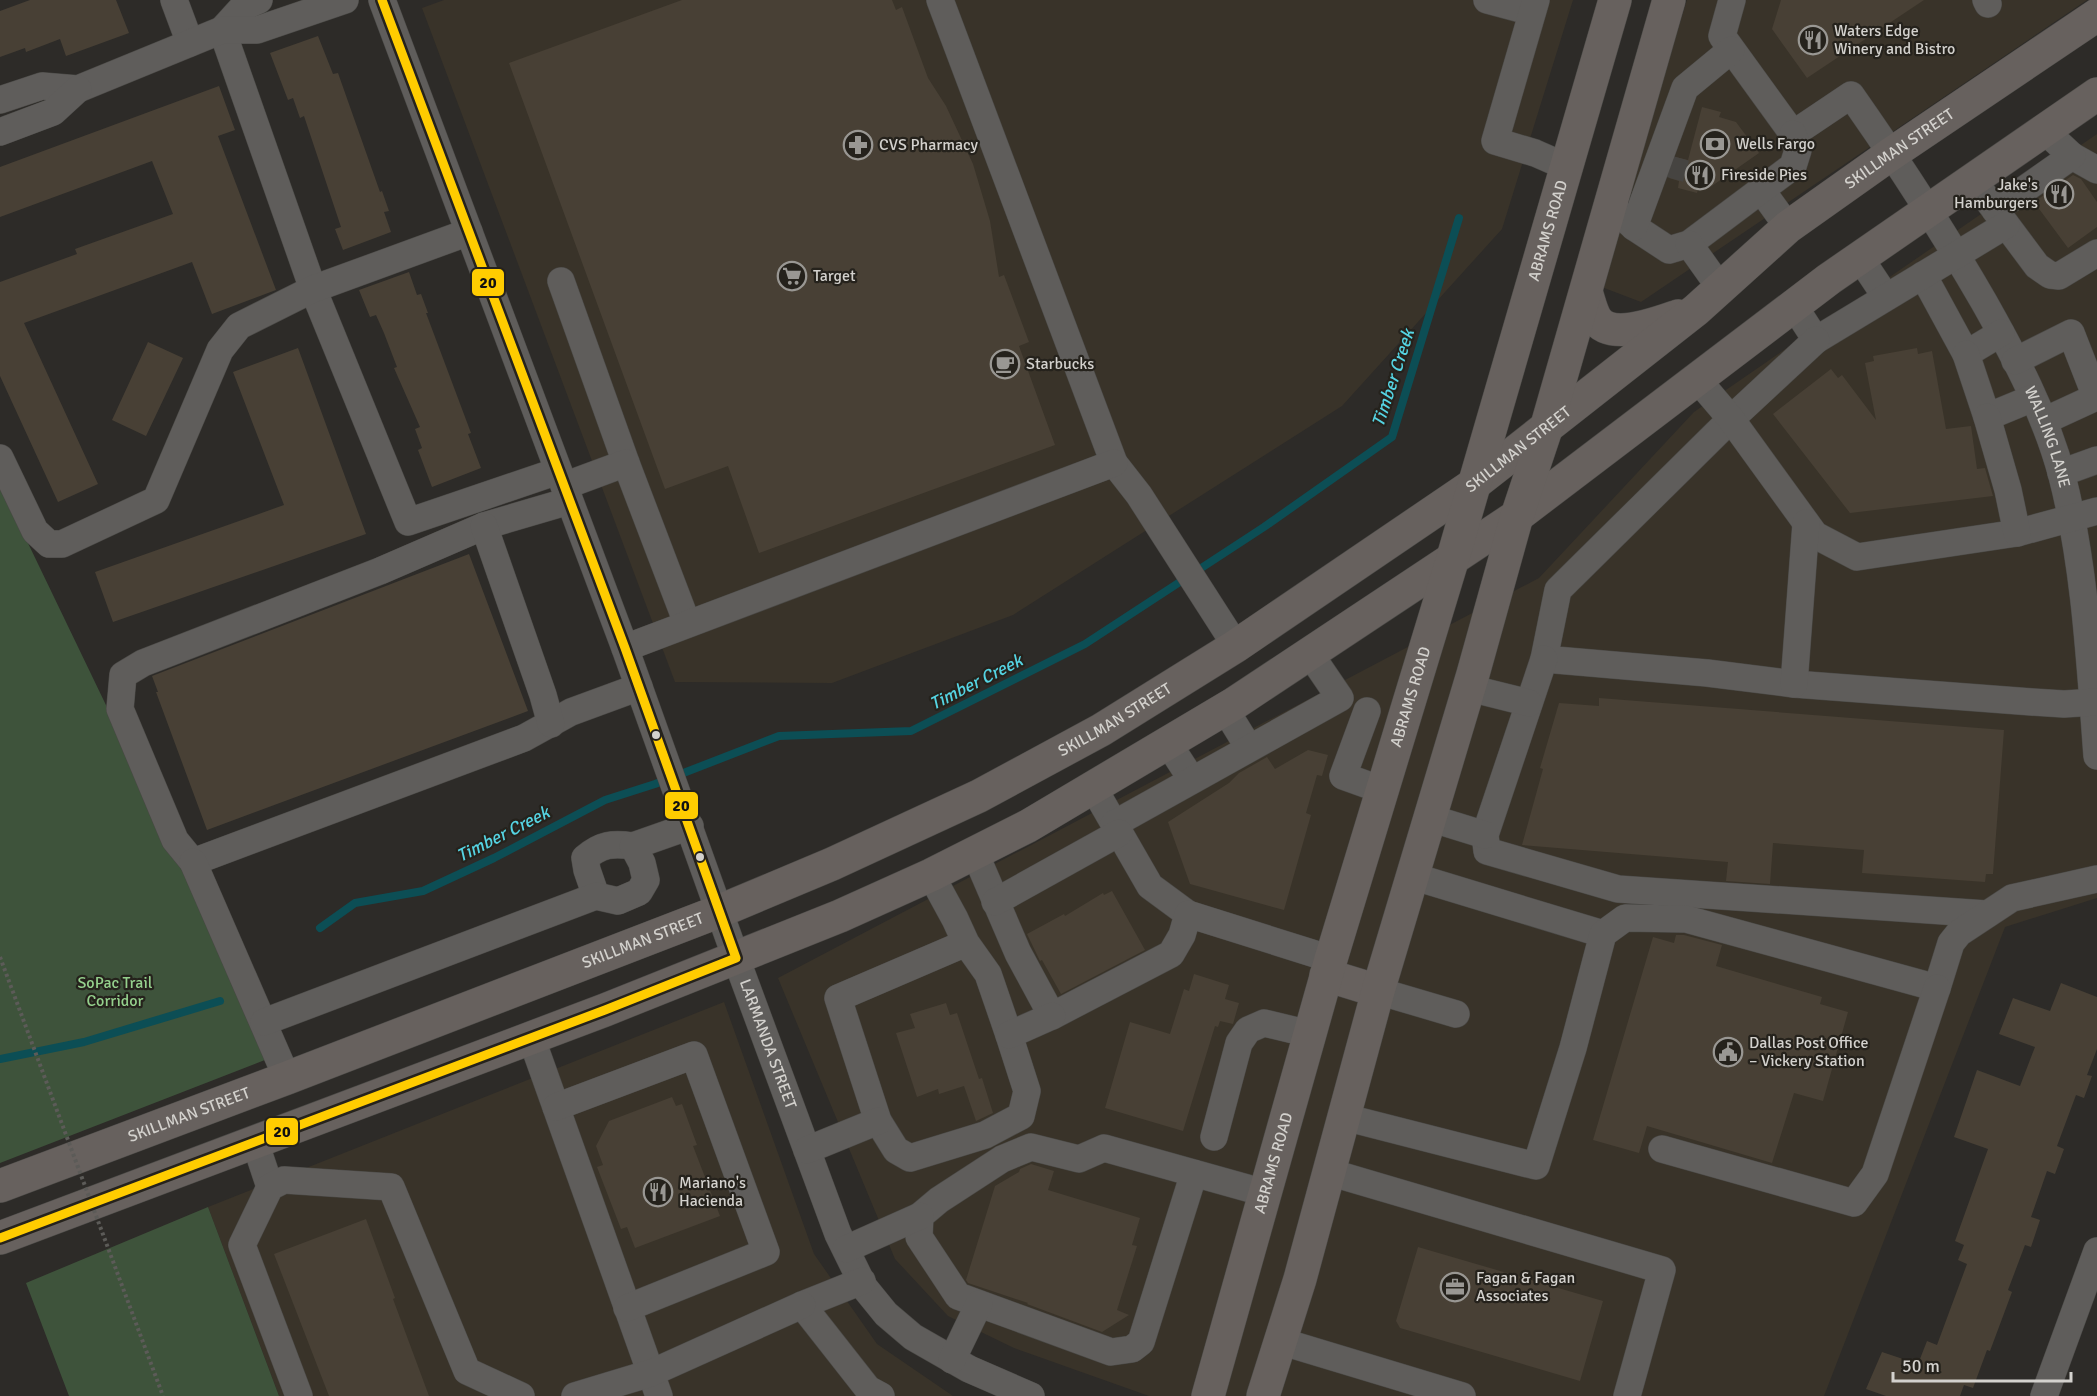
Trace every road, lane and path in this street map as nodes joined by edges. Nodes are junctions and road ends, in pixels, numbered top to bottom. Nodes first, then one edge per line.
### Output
1 (174, 0) edge
2 (259, 0) edge
3 (345, 0) edge
4 (382, 0) edge
5 (940, 0) edge
6 (1487, 0) edge
7 (1615, 0) edge
8 (1669, 0) edge
9 (1732, 0) edge
10 (1534, 6) edge
11 (2097, 15) edge
12 (222, 30) junction
13 (190, 43) junction
14 (1731, 51) junction
15 (78, 89) junction
16 (2097, 94) edge
17 (0, 100) edge
18 (2044, 130) junction
19 (0, 132) edge
20 (1793, 134) junction
21 (1891, 154) junction
22 (2072, 156) junction
23 (1671, 157) junction
24 (1567, 167) junction
25 (2097, 170) edge
26 (1972, 179) junction
27 (1762, 191) junction
28 (1646, 194) junction
29 (1610, 205) junction
30 (1928, 210) junction
31 (2001, 218) junction
32 (1634, 227) junction
33 (1788, 227) junction
34 (469, 232) junction
35 (1689, 244) junction
36 (2097, 253) edge
37 (1957, 255) junction
38 (1860, 258) junction
39 (1923, 275) junction
40 (561, 281) dead end
41 (313, 289) junction
42 (1720, 289) junction
43 (1586, 292) junction
44 (1886, 297) junction
45 (1794, 306) junction
46 (1696, 310) junction
47 (2001, 333) junction
48 (1816, 340) junction
49 (1966, 354) junction
50 (2015, 361) junction
51 (1697, 379) junction
52 (2038, 409) junction
53 (1987, 417) junction
54 (1731, 419) junction
55 (1546, 429) junction
56 (0, 458) edge
57 (2097, 460) edge
58 (626, 463) junction
59 (1114, 464) junction
60 (2061, 473) junction
61 (1473, 485) junction
62 (564, 486) junction
63 (2085, 515) edge
64 (1517, 516) junction
65 (1806, 523) junction
66 (483, 526) junction
67 (2017, 533) junction
68 (1452, 561) junction
69 (2089, 592) edge
70 (687, 623) junction
71 (1236, 645) junction
72 (625, 648) junction
73 (1310, 654) junction
74 (1544, 659) junction
75 (1794, 684) junction
76 (639, 687) junction
77 (1469, 688) junction
78 (1340, 698) junction
79 (2095, 702) edge
80 (1529, 704) junction
81 (1225, 709) junction
82 (1367, 711) junction
83 (551, 724) junction
84 (1401, 727) junction
85 (1168, 743) junction
86 (1250, 748) junction
87 (2097, 756) edge
88 (1192, 780) junction
89 (1094, 787) junction
90 (1382, 789) junction
91 (1430, 818) junction
92 (1117, 829) junction
93 (692, 831) junction
94 (1485, 835) junction
95 (633, 846) junction
96 (975, 853) junction
97 (193, 862) junction
98 (931, 875) junction
99 (1412, 876) junction
100 (2097, 879) edge
101 (596, 896) junction
102 (995, 902) junction
103 (720, 911) junction
104 (1188, 914) junction
105 (1987, 914) junction
106 (1603, 933) junction
107 (966, 944) junction
108 (0, 957) edge
109 (736, 958) junction
110 (1328, 967) junction
111 (1937, 988) junction
112 (1378, 991) junction
113 (1456, 1014) dead end
114 (1052, 1016) junction
115 (264, 1022) junction
116 (1310, 1034) junction
117 (1010, 1035) junction
118 (531, 1037) junction
119 (287, 1078) junction
120 (556, 1107) junction
121 (1344, 1117) junction
122 (878, 1121) junction
123 (1214, 1137) dead end
124 (255, 1142) junction
125 (1662, 1149) dead end
126 (807, 1150) junction
127 (1329, 1172) junction
128 (1194, 1173) junction
129 (0, 1186) edge
130 (270, 1187) junction
131 (1265, 1192) junction
132 (920, 1216) junction
133 (0, 1238) edge
134 (846, 1249) junction
135 (2097, 1251) edge
136 (862, 1281) junction
137 (979, 1304) junction
138 (802, 1305) junction
139 (627, 1308) junction
140 (1280, 1341) junction
141 (952, 1360) junction
142 (655, 1385) edge
143 (163, 1396) edge
144 (300, 1396) edge
145 (521, 1396) edge
146 (575, 1396) edge
147 (880, 1396) edge
148 (1031, 1396) edge
149 (1208, 1396) edge
150 (1263, 1396) edge
151 (1462, 1396) edge
152 (1627, 1396) edge
153 (2044, 1396) edge

1 - 13 street
2 - 12 street
3 - 12 street
4 - 34 street, LARMANDA STREET
5 - 59 street
6 - 10 street
7 - 24 main road, ABRAMS ROAD
8 - 29 main road
9 - 14 street
10 - 24 street
11 - 21 main road, SKILLMAN STREET
12 - 13 street
12 - 41 street
13 - 15 street
14 - 20 street
14 - 23 street
15 - 17 street
15 - 19 street
16 - 18 main road
18 - 22 street
18 - 26 main road
20 - 21 street, WALLING LANE
20 - 27 street
21 - 30 street, WALLING LANE
21 - 33 main road, SKILLMAN STREET
22 - 25 street
22 - 31 street
23 - 28 street
23 - 28 street
24 - 61 main road, ABRAMS ROAD
26 - 30 main road
26 - 31 street
27 - 33 street
27 - 35 street
28 - 32 street
29 - 32 street
29 - 43 main road
30 - 37 street, WALLING LANE
30 - 38 main road
31 - 36 street
31 - 37 street
32 - 35 street
33 - 42 main road, SKILLMAN STREET
34 - 41 street
34 - 62 street, LARMANDA STREET
35 - 42 street
37 - 39 street
37 - 47 street, WALLING LANE
38 - 44 street
38 - 45 main road
39 - 44 street
39 - 49 street
40 - 58 street
41 - 56 street
41 - 62 street
42 - 46 main road, SKILLMAN STREET
43 - 46 main road
43 - 55 main road
44 - 48 street
45 - 48 street
45 - 51 main road
46 - 55 main road, SKILLMAN STREET
47 - 49 street
47 - 50 street, WALLING LANE
48 - 54 street
49 - 53 street
50 - 52 street, WALLING LANE
50 - 52 street
51 - 54 street
51 - 64 main road
52 - 53 street
52 - 60 street, WALLING LANE
53 - 67 street
54 - 65 street
54 - 74 street
55 - 61 main road, SKILLMAN STREET
55 - 64 main road
57 - 60 street
58 - 62 street
58 - 70 street
59 - 70 street
59 - 71 street
60 - 63 street, WALLING LANE
61 - 68 main road, ABRAMS ROAD
61 - 71 main road, SKILLMAN STREET
62 - 66 street
62 - 72 street, LARMANDA STREET
63 - 67 street
63 - 69 street, WALLING LANE
64 - 68 main road
64 - 77 main road
65 - 67 street
65 - 75 street
66 - 83 street
66 - 97 street
68 - 73 main road
68 - 84 main road, ABRAMS ROAD
69 - 79 street, WALLING LANE
70 - 72 street
71 - 103 main road, SKILLMAN STREET
72 - 76 street, LARMANDA STREET
73 - 78 street
73 - 81 main road
74 - 75 street
74 - 80 street
75 - 79 street
76 - 83 street
76 - 93 street, LARMANDA STREET
77 - 80 street
77 - 91 main road
78 - 82 street
78 - 86 street
79 - 87 street, WALLING LANE
80 - 94 street
81 - 85 main road
81 - 86 street
82 - 84 street
82 - 90 street
83 - 97 street
84 - 90 main road, ABRAMS ROAD
85 - 88 street
85 - 89 main road
86 - 88 street
88 - 92 street
89 - 92 street
89 - 96 main road
90 - 110 main road, ABRAMS ROAD
91 - 94 street
91 - 99 main road
92 - 102 street
92 - 104 street
93 - 95 street
93 - 103 street, LARMANDA STREET
94 - 105 street
95 - 101 street
95 - 101 street
96 - 98 main road
96 - 102 street
97 - 115 street
98 - 107 street
98 - 109 main road
99 - 106 street
99 - 112 main road
100 - 105 street
101 - 115 street
102 - 114 street
103 - 109 street, LARMANDA STREET
103 - 119 main road, SKILLMAN STREET
104 - 110 street
104 - 114 street
105 - 111 street
106 - 111 street
106 - 121 street
107 - 117 street
107 - 122 street
108 - 143 path, bridge
109 - 118 main road
109 - 126 street, LARMANDA STREET
110 - 112 main road
110 - 116 main road, ABRAMS ROAD
111 - 125 street
112 - 113 street
112 - 121 main road
114 - 117 street
115 - 119 street
116 - 123 street
116 - 131 main road, ABRAMS ROAD
117 - 122 street
118 - 120 street
118 - 124 main road
119 - 129 main road, SKILLMAN STREET
120 - 139 street
120 - 139 street
121 - 127 main road
122 - 126 street
124 - 130 street
124 - 133 main road
126 - 134 street, LARMANDA STREET
127 - 140 main road
127 - 152 street
128 - 131 street
128 - 132 street
128 - 137 street
130 - 144 street
130 - 145 street
131 - 149 main road, ABRAMS ROAD
132 - 134 street
132 - 137 street
134 - 136 street, LARMANDA STREET
135 - 153 street
136 - 138 street
136 - 141 street, LARMANDA STREET
137 - 141 street
138 - 142 street
138 - 147 street
139 - 142 street
140 - 150 main road
140 - 151 street
141 - 148 street, LARMANDA STREET
142 - 146 street

